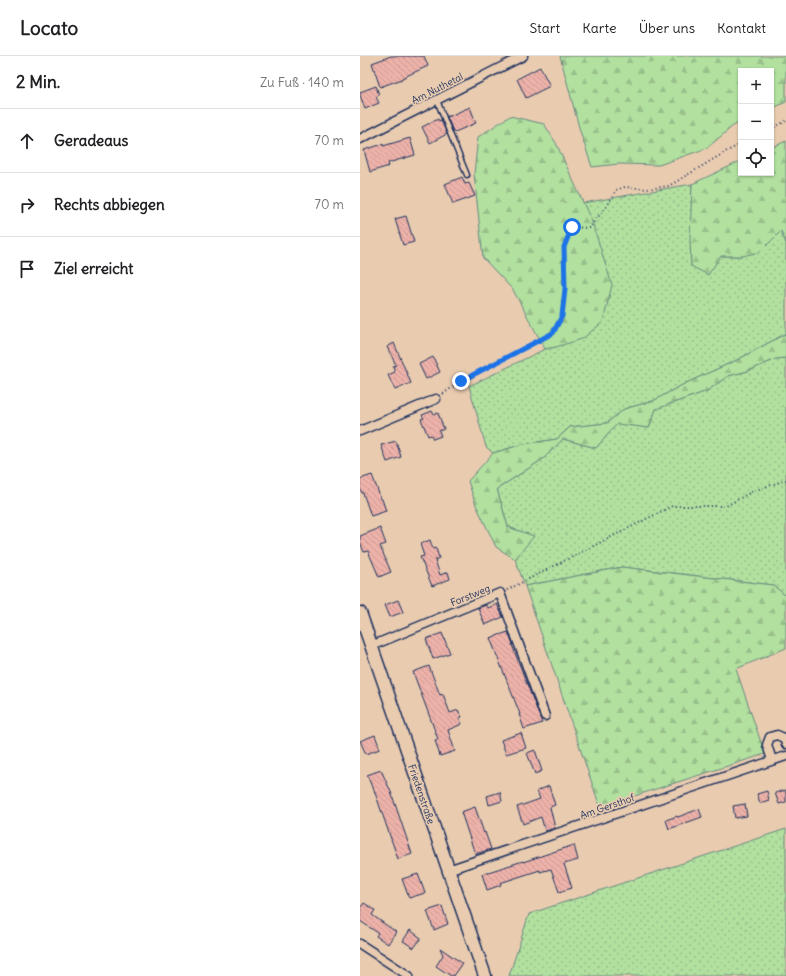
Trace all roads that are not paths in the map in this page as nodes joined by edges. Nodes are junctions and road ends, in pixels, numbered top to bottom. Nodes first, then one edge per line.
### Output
1 (524, 56) edge
2 (437, 100) junction
3 (360, 139) edge
4 (467, 175) dead end
5 (436, 399) road end
6 (360, 431) edge
7 (360, 613) edge
8 (371, 646) junction
9 (545, 716) dead end
10 (786, 744) edge
11 (786, 756) edge
12 (772, 760) junction
13 (448, 870) junction
14 (360, 944) edge
15 (409, 976) edge
16 (485, 976) edge

1 - 2 street, Am Nuthetal
2 - 3 street, Am Nuthetal
2 - 4 lane
5 - 6 street
7 - 8 main road, Friedenstraße
8 - 9 street, Forstweg
8 - 13 main road, Friedenstraße
10 - 12 street
11 - 12 street, Am Gersthof
12 - 13 street, Am Gersthof
13 - 16 main road, Friedenstraße
14 - 15 street

